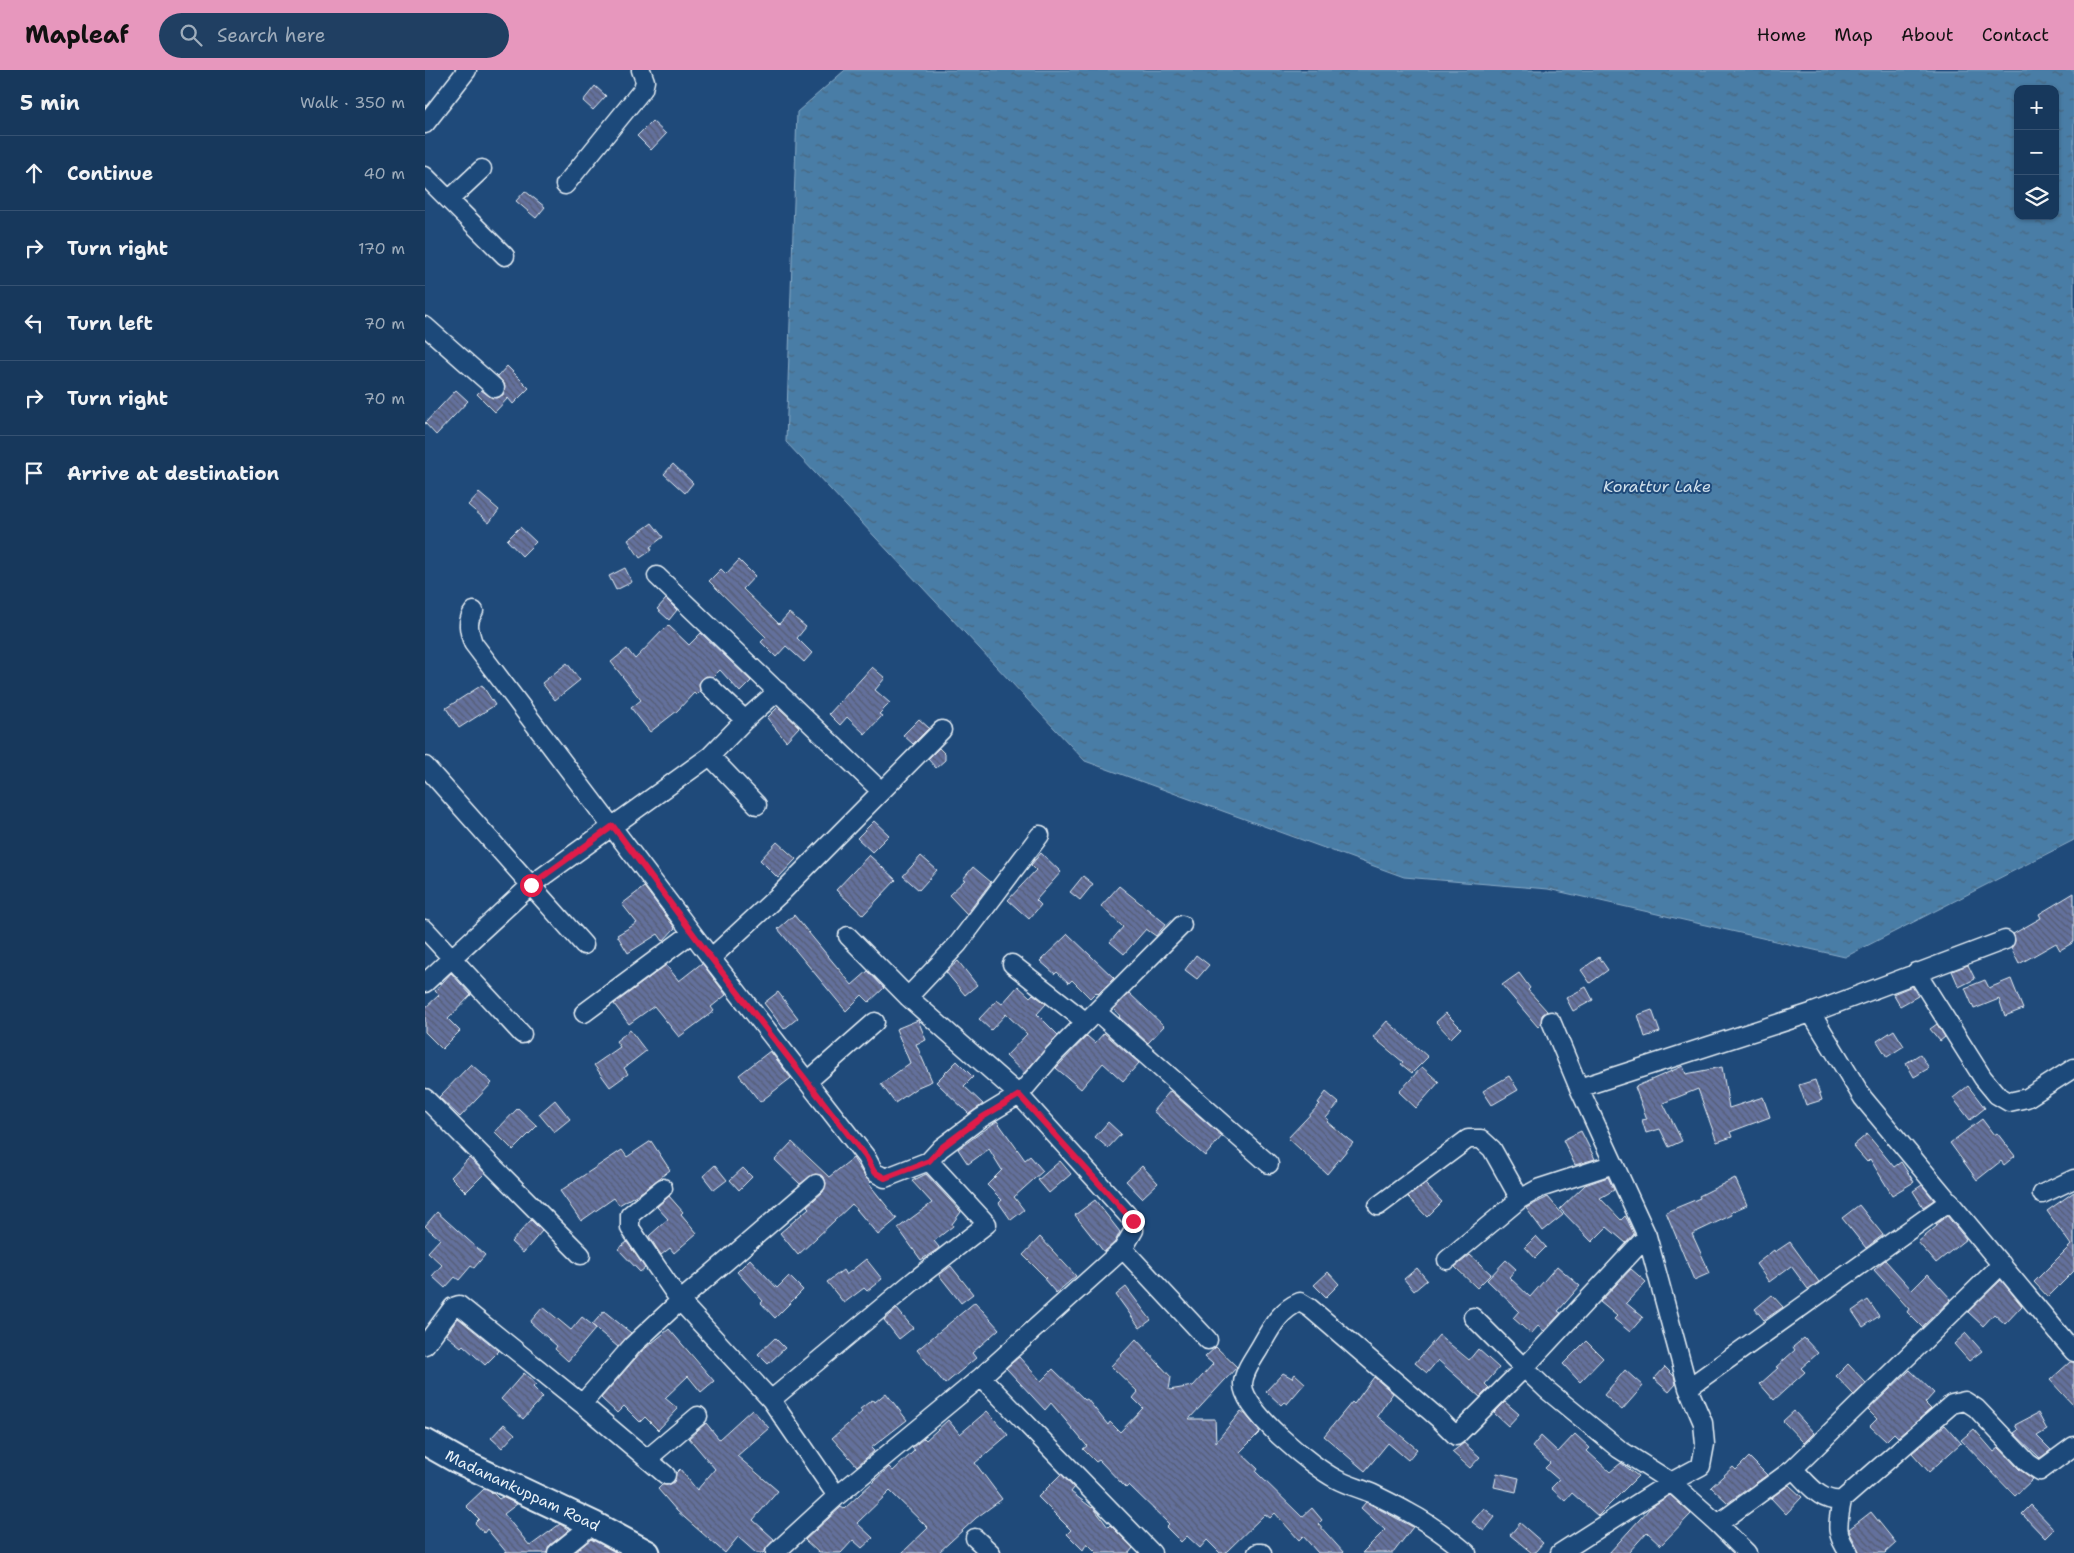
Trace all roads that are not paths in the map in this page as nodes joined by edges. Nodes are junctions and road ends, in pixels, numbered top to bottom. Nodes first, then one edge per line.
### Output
1 (467, 70) edge
2 (641, 70) edge
3 (425, 124) edge
4 (482, 169) dead end
5 (425, 176) edge
6 (565, 185) dead end
7 (449, 200) junction
8 (505, 256) dead end
9 (425, 326) edge
10 (495, 388) dead end
11 (657, 576) dead end
12 (474, 611) dead end
13 (709, 686) dead end
14 (778, 691) junction
15 (745, 720) junction
16 (941, 730) dead end
17 (710, 756) junction
18 (425, 766) edge
19 (881, 791) junction
20 (757, 805) dead end
21 (613, 826) junction
22 (1040, 835) dead end
23 (531, 885) junction
24 (1182, 924) dead end
25 (425, 929) edge
26 (692, 933) junction
27 (849, 936) dead end
28 (2005, 940) dead end
29 (584, 945) dead end
30 (450, 958) junction
31 (711, 958) junction
32 (1012, 964) dead end
33 (1916, 972) junction
34 (425, 983) edge
35 (908, 998) junction
36 (584, 1013) dead end
37 (1811, 1013) junction
38 (1091, 1017) junction
39 (1551, 1021) dead end
40 (875, 1022) dead end
41 (522, 1034) dead end
42 (2074, 1068) edge
43 (808, 1081) junction
44 (1579, 1088) junction
45 (1019, 1095) junction
46 (425, 1098) edge
47 (929, 1161) junction
48 (1269, 1164) dead end
49 (1614, 1164) junction
50 (2074, 1179) edge
51 (816, 1184) dead end
52 (663, 1188) dead end
53 (2042, 1194) dead end
54 (1520, 1199) junction
55 (1950, 1201) junction
56 (1378, 1206) dead end
57 (1647, 1236) junction
58 (1123, 1249) junction
59 (581, 1255) dead end
60 (1447, 1260) dead end
61 (2002, 1264) junction
62 (680, 1301) junction
63 (1473, 1317) dead end
64 (1208, 1340) dead end
65 (425, 1345) edge
66 (2074, 1352) edge
67 (1524, 1368) junction
68 (981, 1377) junction
69 (1688, 1388) junction
70 (771, 1400) junction
71 (582, 1404) junction
72 (698, 1416) dead end
73 (425, 1442) edge
74 (2074, 1446) edge
75 (647, 1459) junction
76 (1793, 1469) junction
77 (666, 1475) dead end
78 (1671, 1482) junction
79 (837, 1496) junction
80 (1842, 1500) junction
81 (593, 1524) junction
82 (1719, 1524) junction
83 (975, 1538) dead end
84 (635, 1550) edge
85 (557, 1553) edge
86 (775, 1553) edge
87 (991, 1553) edge
88 (1152, 1553) edge
89 (1257, 1553) edge
90 (1262, 1553) edge
91 (1467, 1553) edge
92 (1562, 1553) edge
93 (1747, 1553) edge
94 (1849, 1553) edge

1 - 3 street
2 - 6 street
4 - 7 street
5 - 7 street
7 - 8 street
9 - 10 street
11 - 14 street
12 - 21 street
13 - 15 street
14 - 15 street
14 - 19 street
15 - 17 street
16 - 19 street
17 - 20 street
17 - 21 street
18 - 23 street
19 - 31 street
21 - 23 street
21 - 26 street
22 - 35 street
23 - 29 street
23 - 30 street
24 - 38 street
25 - 30 street
26 - 31 street
26 - 36 street
27 - 35 street
28 - 33 street
30 - 34 street
30 - 41 street
31 - 43 street
32 - 38 street
33 - 37 street
33 - 42 street
35 - 45 street
37 - 44 street
37 - 55 street
38 - 45 street
38 - 48 street
39 - 44 street
40 - 43 street
43 - 47 street
44 - 49 street
45 - 47 street
45 - 58 street
46 - 59 street
47 - 70 street
49 - 54 street
49 - 57 street
50 - 53 street
51 - 62 street
52 - 62 street
54 - 56 street
54 - 60 street
55 - 61 street
55 - 69 street
57 - 67 street
57 - 69 street
58 - 64 street
58 - 68 street
61 - 66 street
61 - 76 street
62 - 70 street
62 - 71 street
63 - 67 street
65 - 71 street
67 - 78 street
67 - 91 street
68 - 79 street
68 - 88 street
69 - 78 street
70 - 79 street
71 - 75 street
72 - 75 street
73 - 81 main road, Madanankuppam Road
74 - 80 street
75 - 77 street
76 - 80 street
76 - 82 street
78 - 82 street
78 - 92 street
79 - 86 street
80 - 94 street
81 - 84 main road, Madanankuppam Road
81 - 85 street
82 - 93 street
83 - 87 street
89 - 90 street

